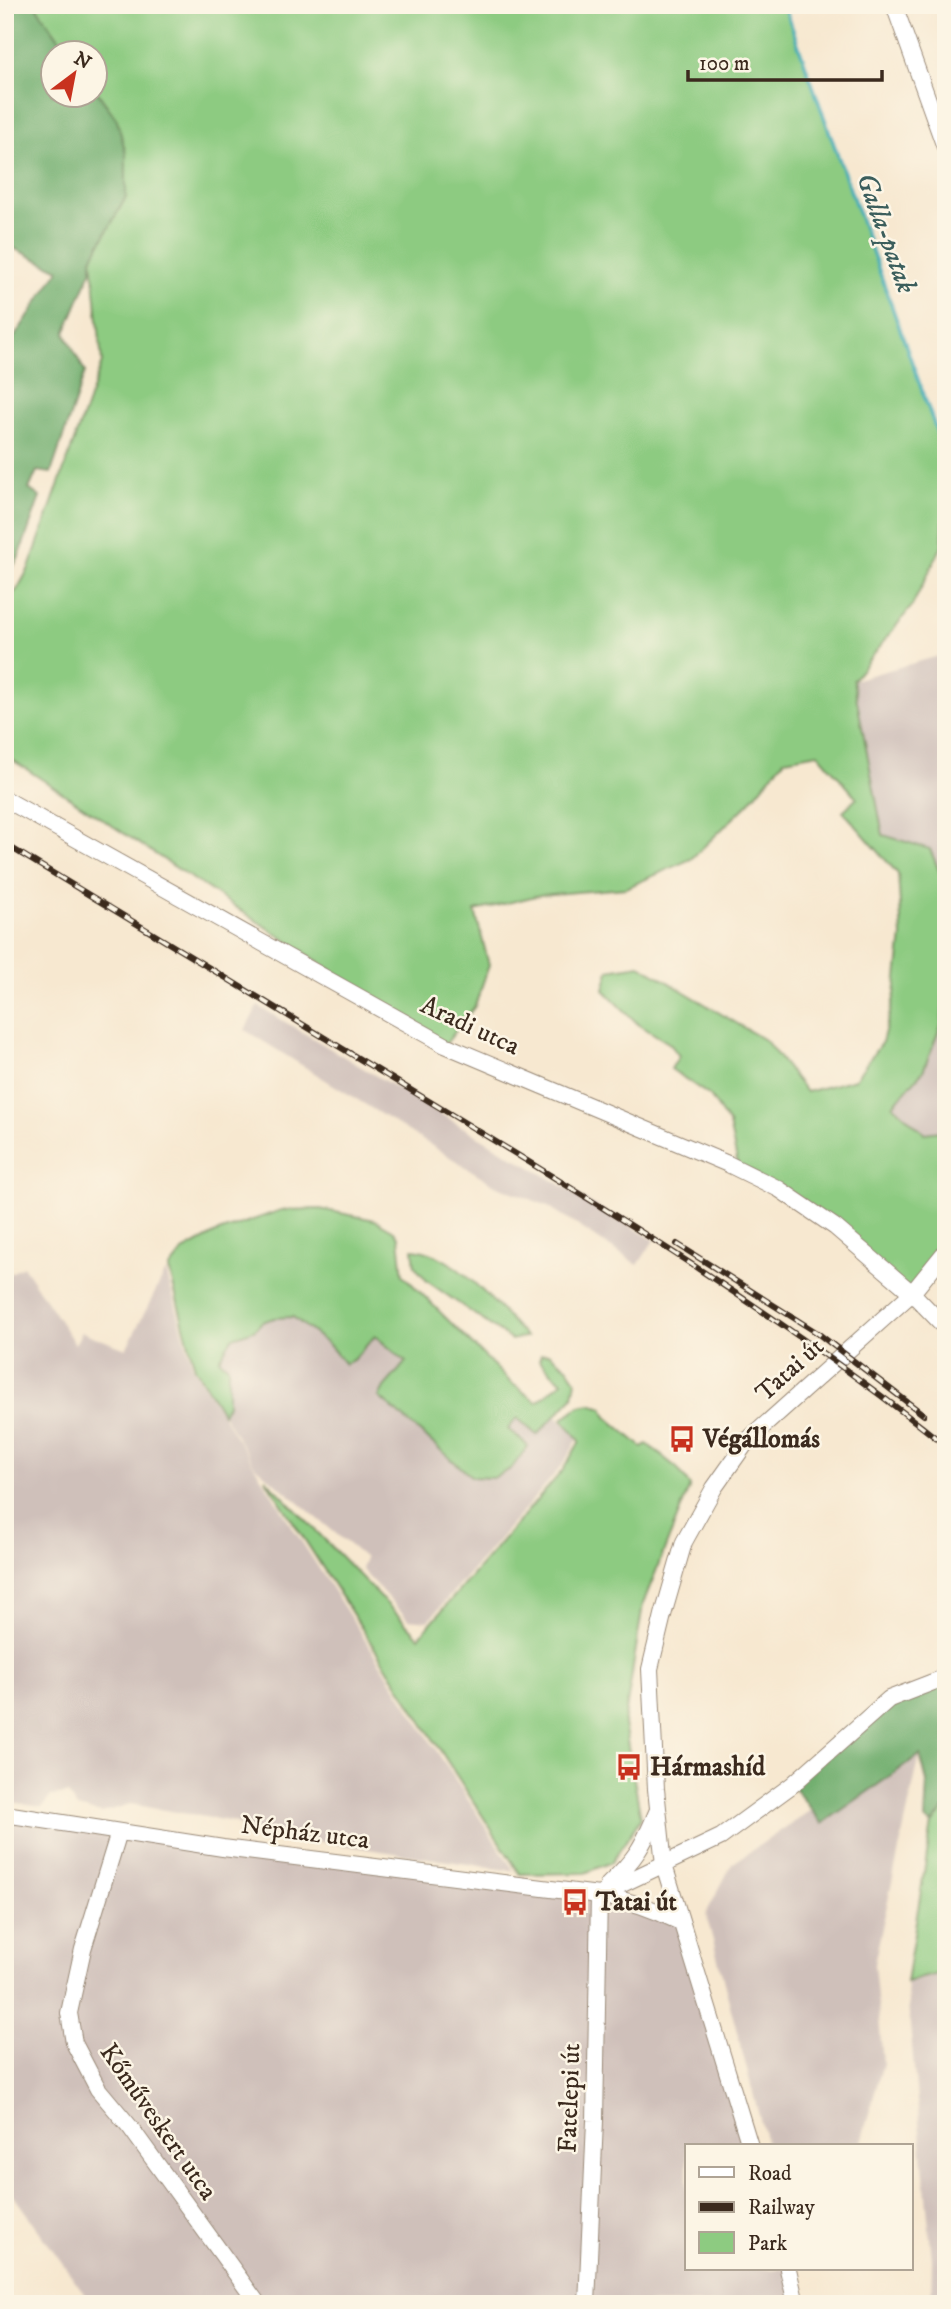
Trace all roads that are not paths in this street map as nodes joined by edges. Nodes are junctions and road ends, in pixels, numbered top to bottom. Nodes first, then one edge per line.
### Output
1 (894, 5) edge
2 (946, 150) edge
3 (5, 799) edge
4 (946, 1251) edge
5 (912, 1293) junction
6 (946, 1328) edge
7 (946, 1677) edge
8 (659, 1807) junction
9 (5, 1814) edge
10 (119, 1832) junction
11 (664, 1865) junction
12 (599, 1895) junction
13 (680, 1922) junction
14 (749, 2144) edge
15 (788, 2270) edge
16 (258, 2304) edge
17 (587, 2304) edge
18 (796, 2304) edge

1 - 2 street
3 - 5 street, Aradi utca
4 - 5 street, Tatai út
5 - 6 street
5 - 8 street, Tatai út
7 - 11 street
8 - 11 street, Tatai út
8 - 12 street
9 - 10 street, Népház utca
10 - 12 street, Népház utca
10 - 16 street, Kőműveskert utca
11 - 12 street
11 - 13 street, Tatai út
12 - 13 street, Népház utca
12 - 17 street, Fatelepi út
13 - 14 street, Tatai út
15 - 18 street

